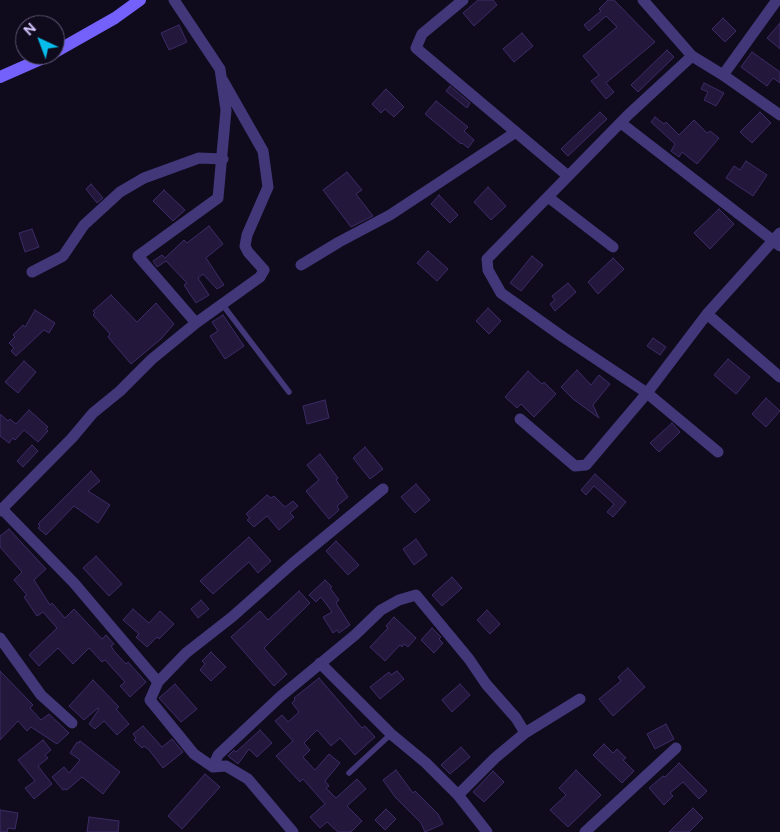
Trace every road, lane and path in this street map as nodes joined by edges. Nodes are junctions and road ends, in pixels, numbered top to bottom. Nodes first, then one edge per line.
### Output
1 (140, 0) edge
2 (174, 0) edge
3 (463, 0) edge
4 (643, 0) edge
5 (777, 0) edge
6 (65, 46) edge
7 (692, 56) junction
8 (27, 65) edge
9 (722, 75) junction
10 (0, 77) edge
11 (222, 79) junction
12 (780, 115) edge
13 (620, 123) junction
14 (516, 132) junction
15 (223, 159) junction
16 (568, 176) junction
17 (548, 196) junction
18 (778, 240) edge
19 (614, 247) dead end
20 (301, 265) dead end
21 (32, 272) dead end
22 (222, 304) junction
23 (707, 314) junction
24 (196, 323) junction
25 (780, 377) edge
26 (289, 392) dead end
27 (647, 393) junction
28 (520, 419) dead end
29 (718, 452) dead end
30 (383, 489) dead end
31 (1, 510) edge
32 (0, 638) edge
33 (320, 663) junction
34 (158, 682) junction
35 (580, 699) dead end
36 (72, 723) dead end
37 (525, 733) junction
38 (391, 734) junction
39 (676, 748) dead end
40 (213, 767) junction
41 (349, 773) dead end
42 (458, 795) junction
43 (294, 832) edge
44 (488, 832) edge
45 (585, 832) edge

1 - 6 main road
2 - 11 street
3 - 14 street
4 - 7 street
5 - 9 street
7 - 9 street
7 - 13 street
8 - 10 main road
9 - 12 street
11 - 15 street
11 - 22 street
13 - 16 street
13 - 18 street
14 - 16 street
14 - 20 street
15 - 21 street
15 - 24 street
16 - 17 street
17 - 19 street
17 - 27 street
18 - 23 street
22 - 24 street
22 - 26 lane
23 - 25 street
23 - 27 street
24 - 31 street
27 - 28 street
27 - 29 street
30 - 34 street
31 - 34 street
32 - 36 street
33 - 37 street
33 - 38 street
33 - 40 street
34 - 40 street
35 - 37 street
37 - 42 street
38 - 41 lane
38 - 42 street
39 - 45 street
40 - 43 street
42 - 44 street

